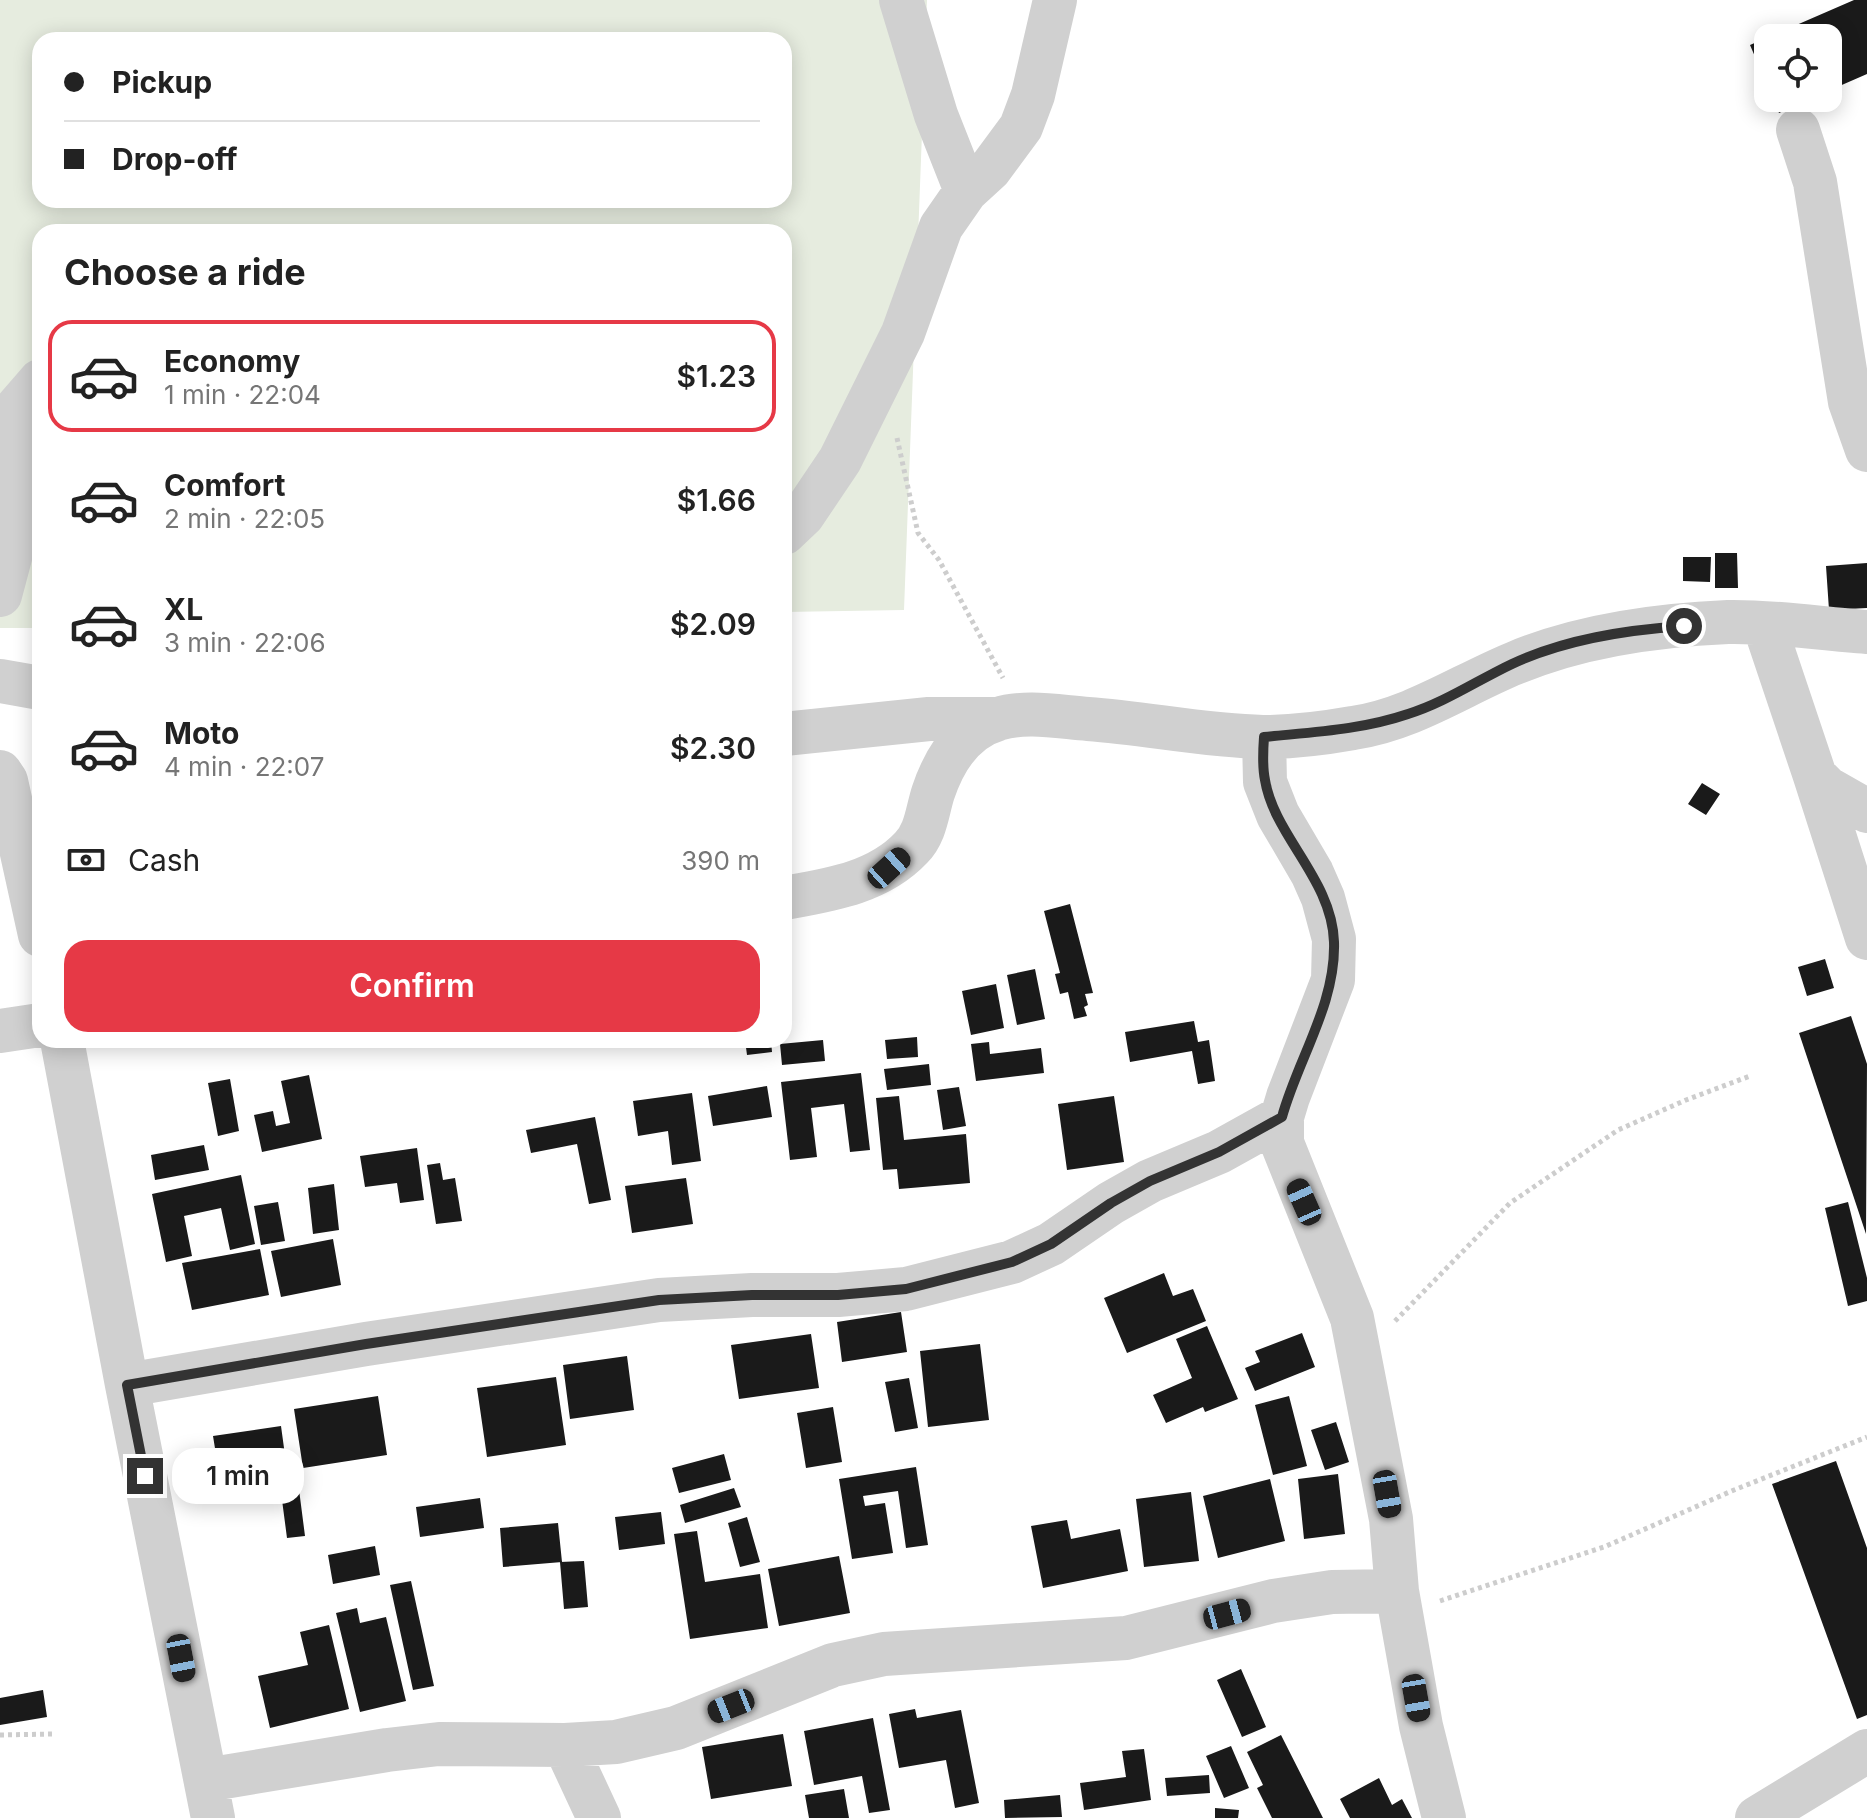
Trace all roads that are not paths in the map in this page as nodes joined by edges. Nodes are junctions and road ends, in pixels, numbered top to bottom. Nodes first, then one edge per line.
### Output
1 (901, 0) edge
2 (1055, 0) edge
3 (1798, 130) dead end
4 (966, 191) junction
5 (18, 407) edge
6 (1867, 450) edge
7 (792, 525) edge
8 (0, 595) edge
9 (1764, 624) junction
10 (1867, 632) edge
11 (1010, 717) junction
12 (792, 733) edge
13 (1264, 737) junction
14 (0, 772) edge
15 (1815, 776) junction
16 (1867, 811) edge
17 (792, 896) edge
18 (32, 899) edge
19 (1867, 938) edge
20 (32, 1026) edge
21 (0, 1031) edge
22 (64, 1048) edge
23 (1282, 1117) junction
24 (127, 1385) junction
25 (1399, 1602) junction
26 (565, 1745) junction
27 (1867, 1751) edge
28 (210, 1799) edge
29 (608, 1817) edge
30 (1444, 1818) edge
31 (1757, 1818) edge

1 - 4 street
2 - 4 street
3 - 6 street
4 - 7 street
5 - 8 street
9 - 10 street
9 - 13 street
9 - 15 street
11 - 12 street
11 - 13 street
11 - 17 street
13 - 23 street
14 - 18 street
15 - 16 street
15 - 19 street
20 - 21 street
22 - 24 street
23 - 24 street
23 - 25 street
24 - 28 street
25 - 26 street
25 - 30 street
26 - 28 street
26 - 29 street
27 - 31 street

